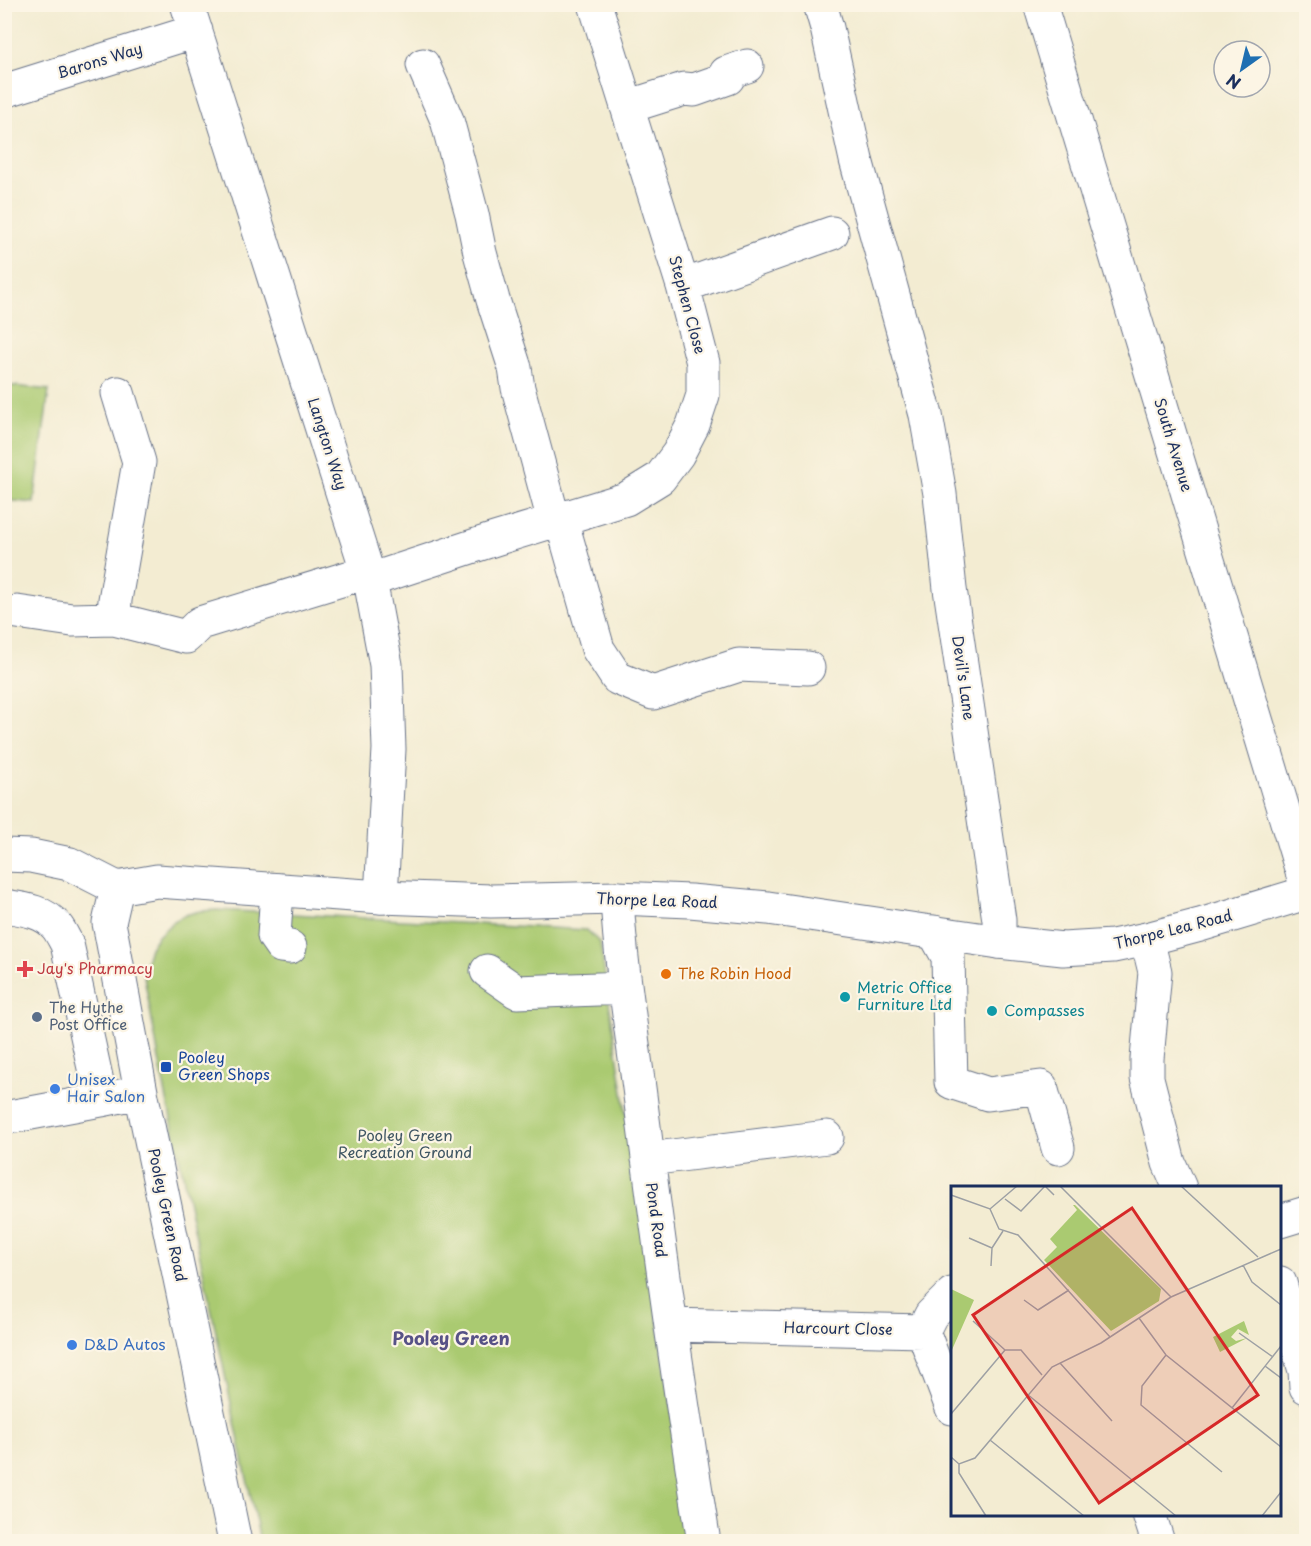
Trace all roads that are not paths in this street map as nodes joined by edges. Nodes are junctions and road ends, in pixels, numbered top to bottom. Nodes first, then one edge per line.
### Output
1 (595, 4) edge
2 (820, 4) edge
3 (1040, 4) edge
4 (192, 18) edge
5 (423, 65) dead end
6 (747, 66) dead end
7 (4, 91) edge
8 (627, 107) junction
9 (832, 233) dead end
10 (683, 286) junction
11 (118, 393) dead end
12 (557, 520) junction
13 (368, 576) junction
14 (17, 612) dead end
15 (114, 619) junction
16 (808, 668) dead end
17 (4, 855) edge
18 (1306, 885) edge
19 (117, 888) junction
20 (277, 890) junction
21 (1306, 893) edge
22 (381, 897) junction
23 (617, 898) junction
24 (4, 906) edge
25 (934, 932) junction
26 (1147, 939) junction
27 (999, 942) junction
28 (290, 947) dead end
29 (487, 970) dead end
30 (625, 988) junction
31 (141, 1092) junction
32 (101, 1100) junction
33 (4, 1118) edge
34 (827, 1137) dead end
35 (1058, 1148) dead end
36 (648, 1159) junction
37 (1179, 1186) edge
38 (1306, 1213) edge
39 (1281, 1221) edge
40 (1281, 1286) edge
41 (951, 1295) edge
42 (670, 1325) junction
43 (923, 1331) junction
44 (1306, 1387) edge
45 (951, 1405) edge
46 (1149, 1516) edge
47 (235, 1542) edge
48 (704, 1542) edge
49 (1158, 1542) edge

1 - 8 street, Stephen Close
2 - 27 street, Devil's Lane
3 - 18 street, South Avenue
4 - 7 street, Barons Way
4 - 13 street, Langton Way
5 - 12 street
6 - 8 street
8 - 10 street, Stephen Close
9 - 10 street
10 - 12 street, Stephen Close
11 - 15 street
12 - 13 street, Stephen Close
12 - 16 street
13 - 15 street, Stephen Close
13 - 22 street, Langton Way
14 - 15 street
17 - 19 street
19 - 20 street, Thorpe Lea Road
19 - 31 street, Pooley Green Road
20 - 22 street, Thorpe Lea Road
20 - 28 street
21 - 26 street, Thorpe Lea Road
22 - 23 street, Thorpe Lea Road
23 - 25 street, Thorpe Lea Road
23 - 30 street, Pond Road
24 - 32 street
25 - 27 street, Thorpe Lea Road
25 - 35 street
26 - 27 street, Thorpe Lea Road
26 - 37 street
29 - 30 street
30 - 36 street, Pond Road
31 - 32 street
31 - 47 street, Pooley Green Road
32 - 33 street
34 - 36 street
36 - 42 street, Pond Road
38 - 39 street
40 - 44 street
41 - 43 street
42 - 43 street, Harcourt Close
42 - 48 street, Pond Road
43 - 45 street
46 - 49 street

